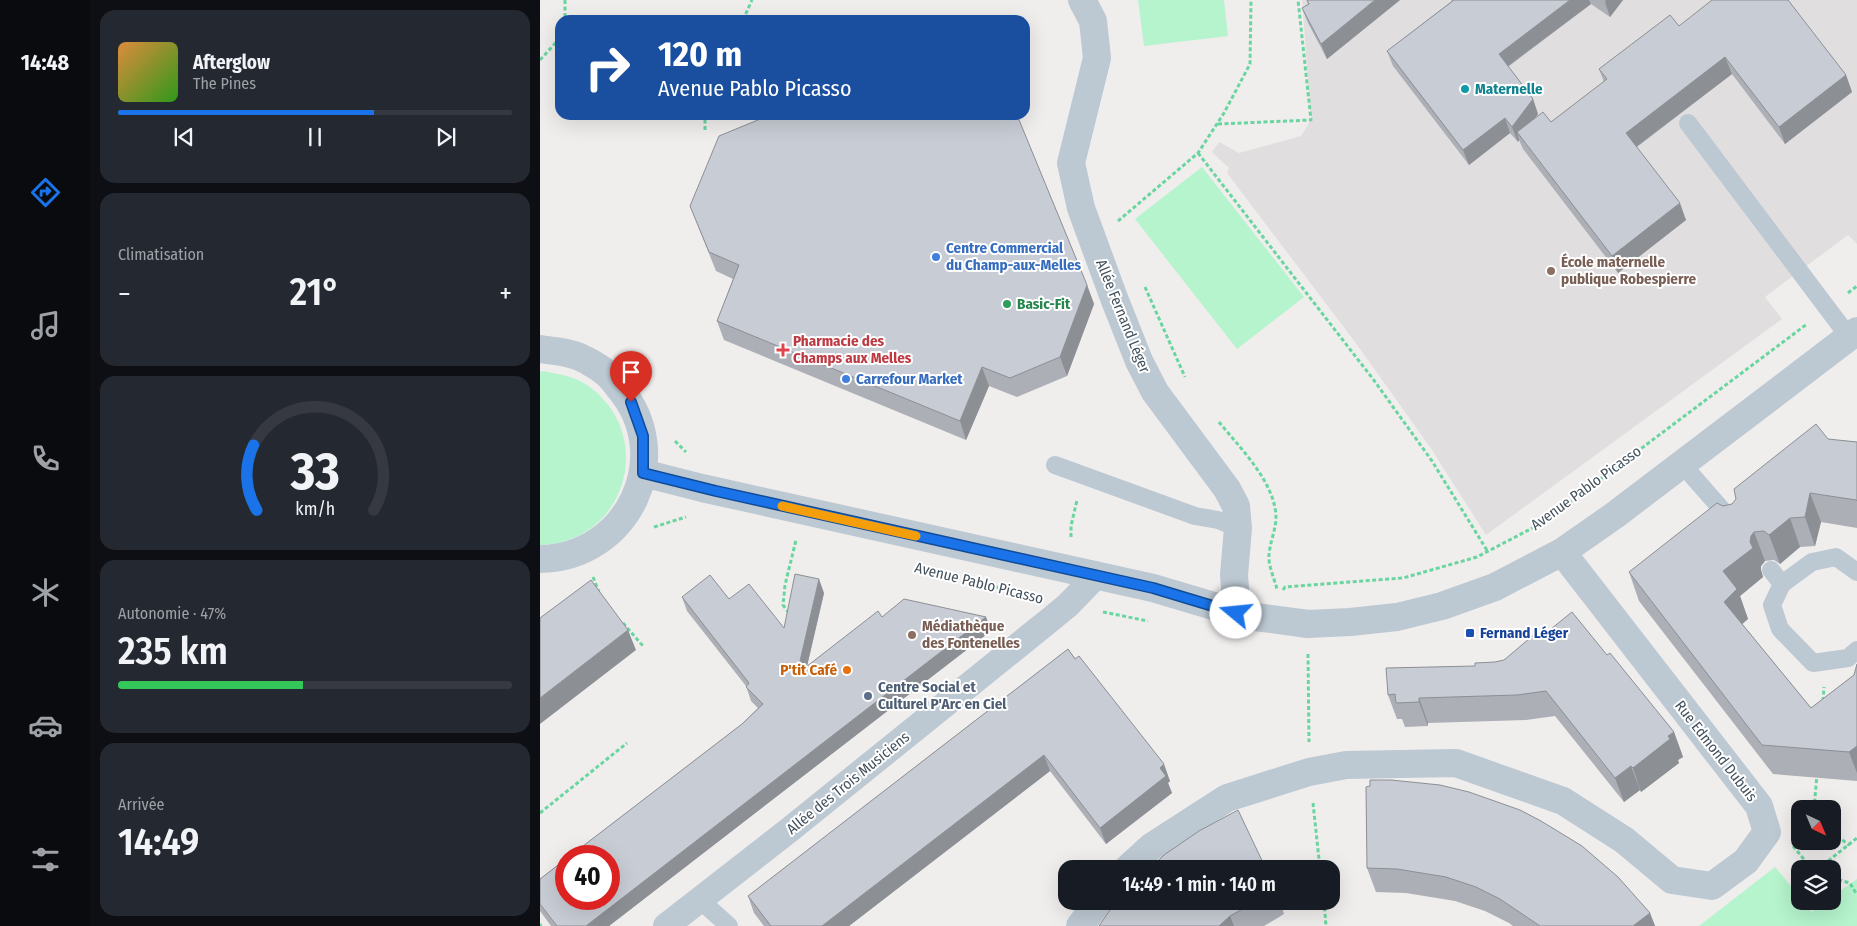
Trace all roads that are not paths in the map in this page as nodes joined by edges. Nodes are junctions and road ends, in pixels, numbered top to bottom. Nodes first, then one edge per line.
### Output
1 (1082, 0) edge
2 (1688, 123) dead end
3 (1854, 338) edge
4 (540, 349) edge
5 (1682, 464) junction
6 (1056, 465) dead end
7 (643, 473) junction
8 (1736, 525) edge
9 (1238, 528) junction
10 (1562, 552) junction
11 (540, 559) edge
12 (1857, 572) edge
13 (1096, 576) junction
14 (1246, 615) junction
15 (1857, 650) edge
16 (1137, 860) edge
17 (700, 900) junction
18 (1092, 910) edge
19 (666, 926) edge
20 (729, 926) edge
21 (1080, 926) edge

1 - 9 street, Allée Fernand Léger
2 - 3 lane
3 - 5 street, Avenue Pablo Picasso
4 - 7 street
5 - 8 lane
5 - 10 street, Avenue Pablo Picasso
6 - 9 lane
7 - 11 street
7 - 13 street, Avenue Pablo Picasso
9 - 14 street, Allée Fernand Léger
10 - 14 street, Avenue Pablo Picasso
10 - 16 street, Rue Edmond Dubuis
12 - 15 lane
13 - 14 street, Avenue Pablo Picasso
13 - 17 street, Allée des Trois Musiciens
17 - 19 street, Allée des Trois Musiciens
17 - 20 lane
18 - 21 street

